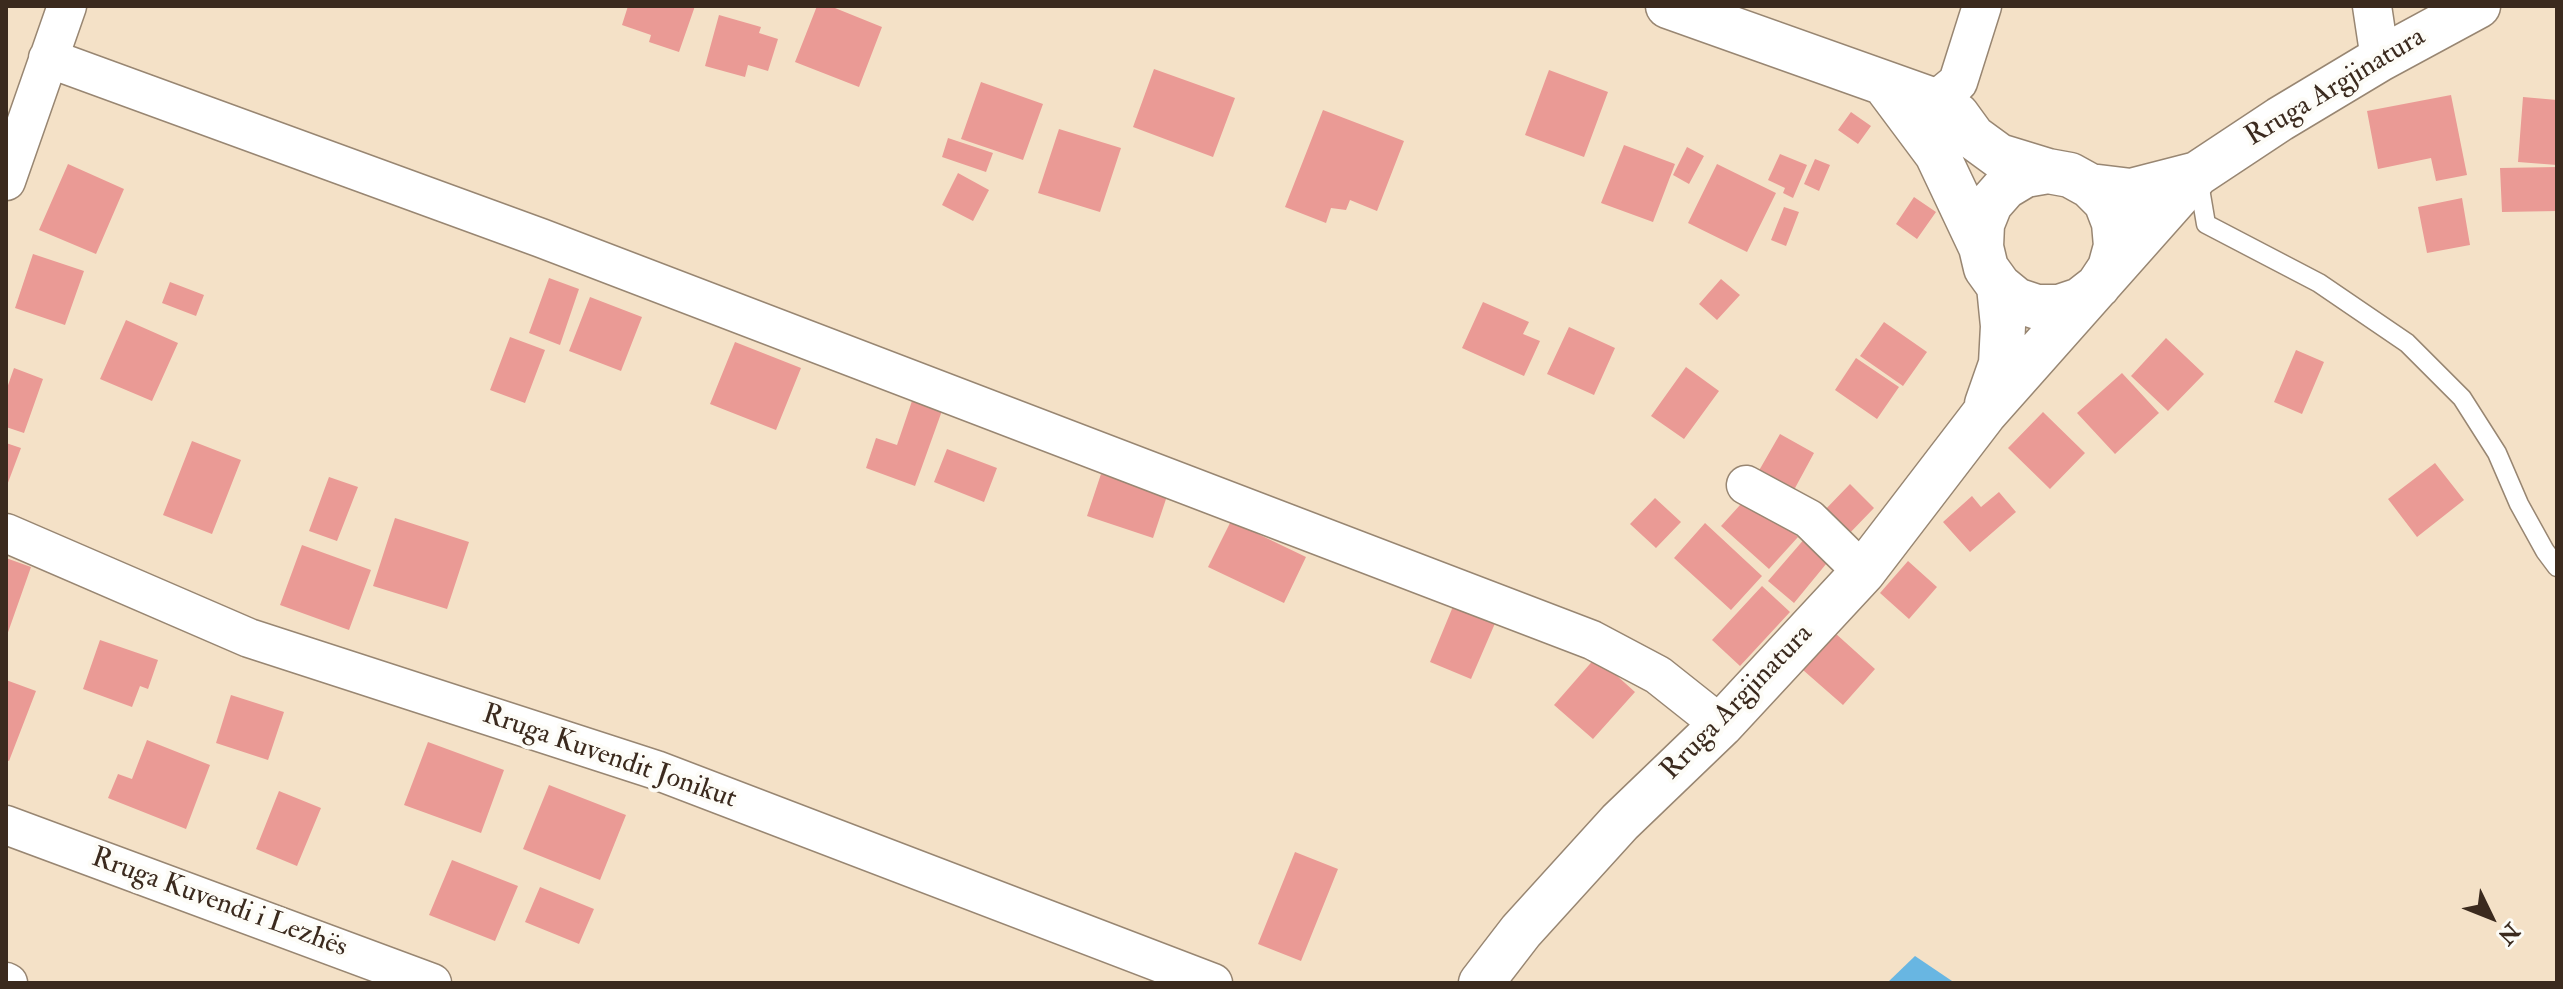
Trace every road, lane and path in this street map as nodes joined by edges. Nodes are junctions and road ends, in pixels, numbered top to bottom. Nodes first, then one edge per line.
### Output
1 (67, 6) edge
2 (1668, 6) edge
3 (1982, 6) edge
4 (2372, 6) edge
5 (2478, 6) edge
6 (48, 58) junction
7 (2380, 59) junction
8 (1884, 83) junction
9 (1935, 101) junction
10 (2048, 171) junction
11 (2197, 174) junction
12 (6, 181) edge
13 (2090, 186) junction
14 (1981, 247) junction
15 (1999, 286) junction
16 (2098, 286) junction
17 (1984, 414) junction
18 (1746, 485) dead end
19 (6, 533) edge
20 (2557, 567) edge
21 (1863, 572) junction
22 (1721, 725) junction
23 (6, 825) edge
24 (432, 983) edge
25 (1213, 983) edge
26 (1481, 983) edge

1 - 6 street
2 - 8 street
3 - 9 street
4 - 7 street
5 - 7 street, Rruga Argjinatura
6 - 12 street
6 - 22 street
7 - 11 street, Rruga Argjinatura
8 - 9 street
8 - 14 street
9 - 10 street
10 - 13 street
10 - 14 street
11 - 13 street
11 - 16 street
11 - 20 lane
13 - 16 street
14 - 15 street
15 - 16 street
15 - 17 street
16 - 17 street
17 - 21 street, Rruga Argjinatura
18 - 21 street
19 - 25 street, Rruga Kuvendit Jonikut
21 - 22 street, Rruga Argjinatura
22 - 26 street, Rruga Argjinatura
23 - 24 street, Rruga Kuvendi i Lezhës

